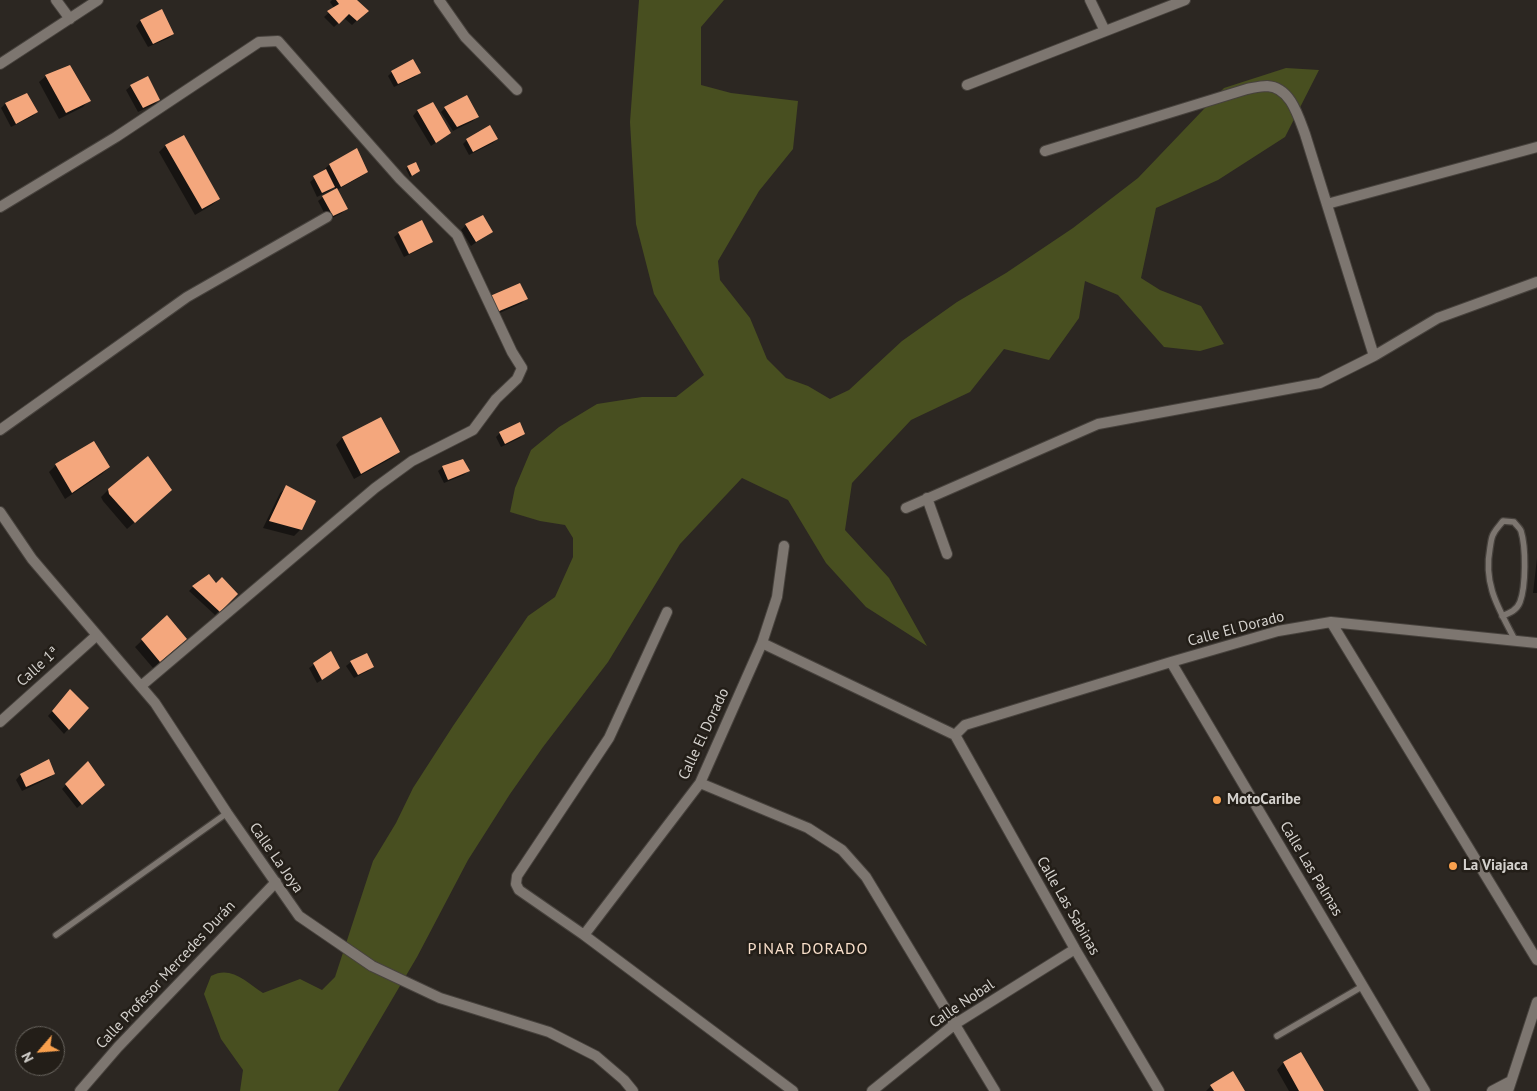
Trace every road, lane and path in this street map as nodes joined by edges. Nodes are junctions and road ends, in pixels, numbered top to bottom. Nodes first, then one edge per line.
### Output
1 (56, 0) edge
2 (98, 0) edge
3 (439, 0) edge
4 (1090, 0) edge
5 (1185, 0) edge
6 (70, 19) junction
7 (1104, 31) junction
8 (0, 64) edge
9 (967, 85) dead end
10 (517, 90) dead end
11 (1537, 147) edge
12 (1045, 150) dead end
13 (1327, 204) junction
14 (0, 207) edge
15 (327, 218) dead end
16 (1537, 282) edge
17 (1374, 356) junction
18 (0, 430) edge
19 (928, 498) junction
20 (906, 508) dead end
21 (0, 512) edge
22 (784, 546) dead end
23 (947, 554) dead end
24 (667, 612) dead end
25 (1502, 616) junction
26 (1331, 622) junction
27 (97, 635) junction
28 (1515, 640) junction
29 (1537, 642) edge
30 (762, 644) junction
31 (1171, 662) junction
32 (141, 686) junction
33 (0, 722) edge
34 (955, 735) junction
35 (700, 783) junction
36 (226, 813) junction
37 (276, 882) junction
38 (56, 935) dead end
39 (584, 935) junction
40 (1075, 949) junction
41 (1537, 960) edge
42 (1363, 986) junction
43 (1537, 1002) edge
44 (955, 1024) junction
45 (1277, 1036) dead end
46 (1510, 1086) edge
47 (80, 1091) edge
48 (633, 1091) edge
49 (793, 1091) edge
50 (872, 1091) edge
51 (996, 1091) edge
52 (1159, 1091) edge
53 (1425, 1091) edge
54 (1492, 1091) edge

1 - 6 street
2 - 6 street
3 - 10 street
4 - 7 street
5 - 7 street
6 - 8 street
7 - 9 street
11 - 13 street
12 - 13 street
13 - 17 street
14 - 32 street
15 - 18 street
16 - 17 street
17 - 19 street
19 - 20 street
19 - 23 street
21 - 27 street, Calle La Joya
22 - 30 street, Calle El Dorado
24 - 39 street
25 - 25 lane
25 - 28 lane
26 - 28 street, Calle El Dorado
26 - 31 street, Calle El Dorado
26 - 41 street
27 - 32 street, Calle La Joya
27 - 33 street, Calle 1ª
28 - 29 street, Calle El Dorado
30 - 34 street
30 - 35 street, Calle El Dorado
31 - 34 street, Calle El Dorado
31 - 42 street, Calle Las Palmas
32 - 36 street, Calle La Joya
34 - 40 street, Calle Las Sabinas
35 - 39 street, Calle El Dorado
35 - 44 street
36 - 37 street, Calle La Joya
36 - 38 lane
37 - 47 street, Calle Profesor Mercedes Durán
37 - 48 street, Calle La Joya
39 - 49 street
40 - 44 street, Calle Nobal
40 - 52 street, Calle Las Sabinas
42 - 45 lane
42 - 53 street, Calle Las Palmas
43 - 46 street
44 - 50 street, Calle Nobal
44 - 51 street
46 - 54 street

